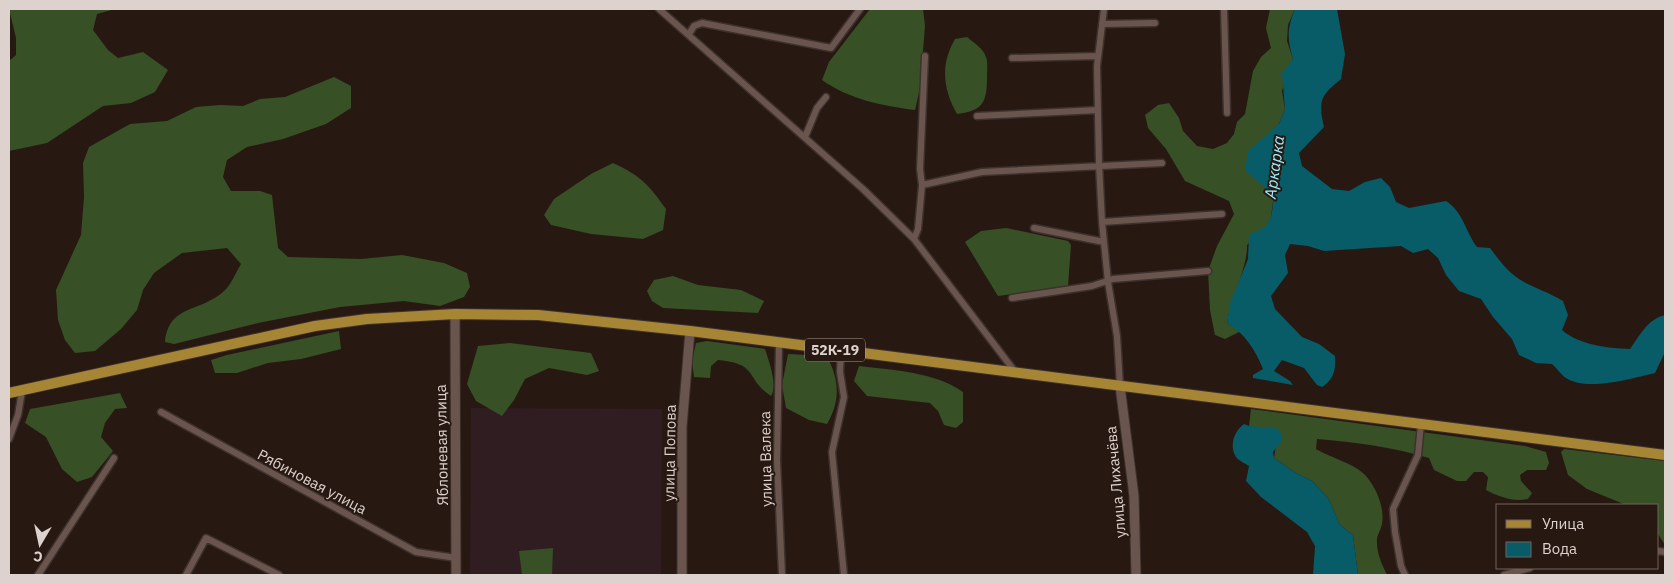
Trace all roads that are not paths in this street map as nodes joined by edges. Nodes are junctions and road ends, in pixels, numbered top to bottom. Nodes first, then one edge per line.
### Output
1 (659, 9) edge
2 (860, 9) edge
3 (1104, 9) edge
4 (1224, 9) edge
5 (1155, 23) dead end
6 (1102, 24) junction
7 (689, 34) junction
8 (925, 56) dead end
9 (1098, 56) junction
10 (1012, 58) dead end
11 (826, 97) dead end
12 (1098, 110) junction
13 (1227, 113) dead end
14 (977, 116) dead end
15 (805, 137) junction
16 (1162, 163) dead end
17 (1100, 167) junction
18 (922, 185) junction
19 (1222, 214) dead end
20 (1102, 222) junction
21 (1034, 228) dead end
22 (914, 239) junction
23 (1104, 242) junction
24 (1208, 271) dead end
25 (1108, 282) junction
26 (1012, 298) dead end
27 (455, 314) junction
28 (690, 332) junction
29 (779, 343) junction
30 (841, 351) junction
31 (1016, 373) junction
32 (1120, 386) junction
33 (22, 391) junction
34 (9, 394) edge
35 (161, 412) dead end
36 (1421, 424) junction
37 (9, 438) edge
38 (1665, 455) edge
39 (114, 458) dead end
40 (456, 558) junction
41 (1526, 569) edge
42 (38, 575) edge
43 (186, 575) edge
44 (279, 575) edge
45 (456, 575) edge
46 (682, 575) edge
47 (782, 575) edge
48 (844, 575) edge
49 (1136, 575) edge
50 (1405, 575) edge
51 (1504, 575) edge

1 - 7 street
2 - 7 street
3 - 6 street
4 - 13 street
5 - 6 street
6 - 9 street
7 - 15 street
8 - 18 street
9 - 10 street
9 - 12 street
11 - 15 street
12 - 14 street
12 - 17 street
15 - 22 street
16 - 17 street
17 - 18 street
17 - 20 street
18 - 22 street
19 - 20 street
20 - 23 street
21 - 23 street
22 - 31 street
23 - 25 street
24 - 25 street
25 - 26 street
25 - 32 street
27 - 28 main road, 52К-19
27 - 33 main road, 52К-19
27 - 40 street, Яблоневая улица
28 - 29 main road, 52К-19
28 - 46 street, улица Попова
29 - 30 main road, 52К-19
29 - 47 street, улица Валека
30 - 31 main road, 52К-19
30 - 48 street
31 - 32 main road, 52К-19
32 - 36 main road, 52К-19
32 - 49 street, улица Лихачёва
33 - 34 main road, 52К-19
33 - 37 street
35 - 40 street, Рябиновая улица
36 - 38 main road, 52К-19
36 - 50 street
39 - 42 street
40 - 45 street, Яблоневая улица
41 - 51 street
43 - 44 street

